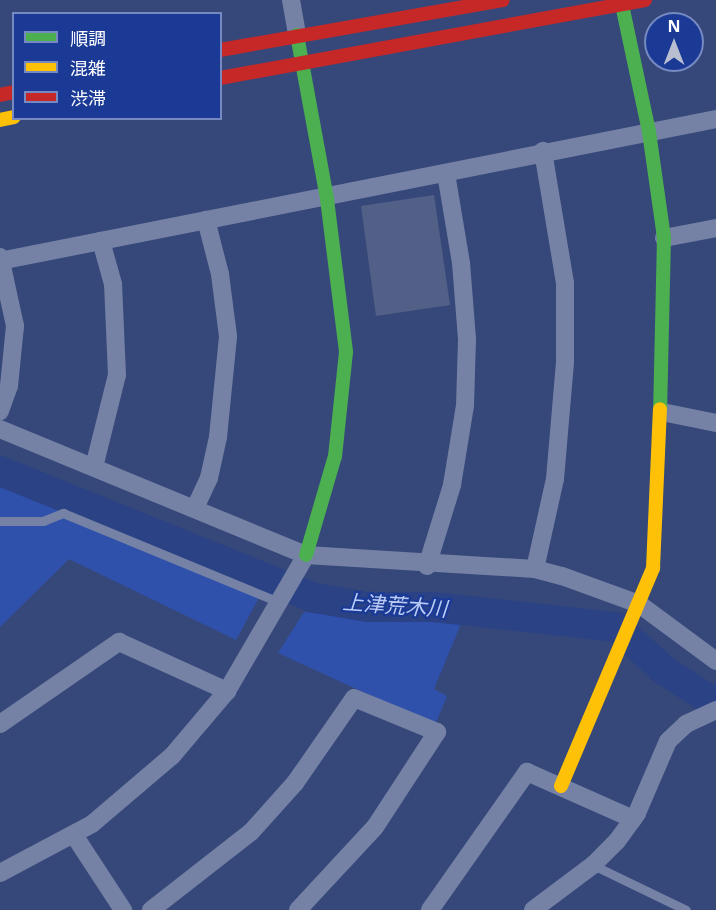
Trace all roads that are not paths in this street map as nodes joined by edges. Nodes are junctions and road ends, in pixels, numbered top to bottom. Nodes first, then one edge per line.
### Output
1 (291, 0) edge
2 (502, 0) edge
3 (645, 0) edge
4 (621, 2) edge
5 (297, 35) junction
6 (222, 50) edge
7 (302, 63) junction
8 (222, 78) edge
9 (716, 119) edge
10 (649, 132) junction
11 (543, 152) junction
12 (446, 173) junction
13 (327, 199) junction
14 (206, 220) junction
15 (716, 228) edge
16 (664, 238) junction
17 (101, 241) junction
18 (0, 259) edge
19 (0, 411) edge
20 (662, 412) junction
21 (716, 423) edge
22 (0, 429) edge
23 (94, 467) junction
24 (195, 508) junction
25 (0, 520) edge
26 (306, 555) junction
27 (427, 566) junction
28 (535, 569) junction
29 (282, 602) junction
30 (636, 611) junction
31 (716, 661) edge
32 (227, 691) junction
33 (714, 713) edge
34 (0, 724) edge
35 (561, 786) junction
36 (633, 819) junction
37 (74, 835) junction
38 (593, 865) junction
39 (0, 873) edge
40 (123, 910) edge
41 (151, 910) edge
42 (298, 910) edge
43 (430, 910) edge
44 (533, 910) edge
45 (686, 910) edge

1 - 5 street
2 - 5 street
3 - 4 street
4 - 7 street
4 - 10 street
5 - 6 street
5 - 7 street
7 - 8 street
7 - 13 street
9 - 10 street
10 - 11 street
10 - 16 street
11 - 12 street
11 - 28 street
12 - 13 street
12 - 27 street
13 - 14 street
13 - 26 street
14 - 17 street
14 - 24 street
15 - 16 street
16 - 20 street
17 - 18 street
17 - 23 street
18 - 19 street
20 - 21 street
20 - 30 street
22 - 23 street
23 - 24 street
24 - 26 street
25 - 29 lane
26 - 27 street
26 - 29 street
27 - 28 street
28 - 30 street
29 - 32 street
30 - 31 street
30 - 35 street
32 - 34 street
32 - 37 street
33 - 36 street
35 - 36 street
35 - 43 street
36 - 38 street
37 - 39 street
37 - 40 street
38 - 44 street
38 - 45 lane
41 - 42 street

